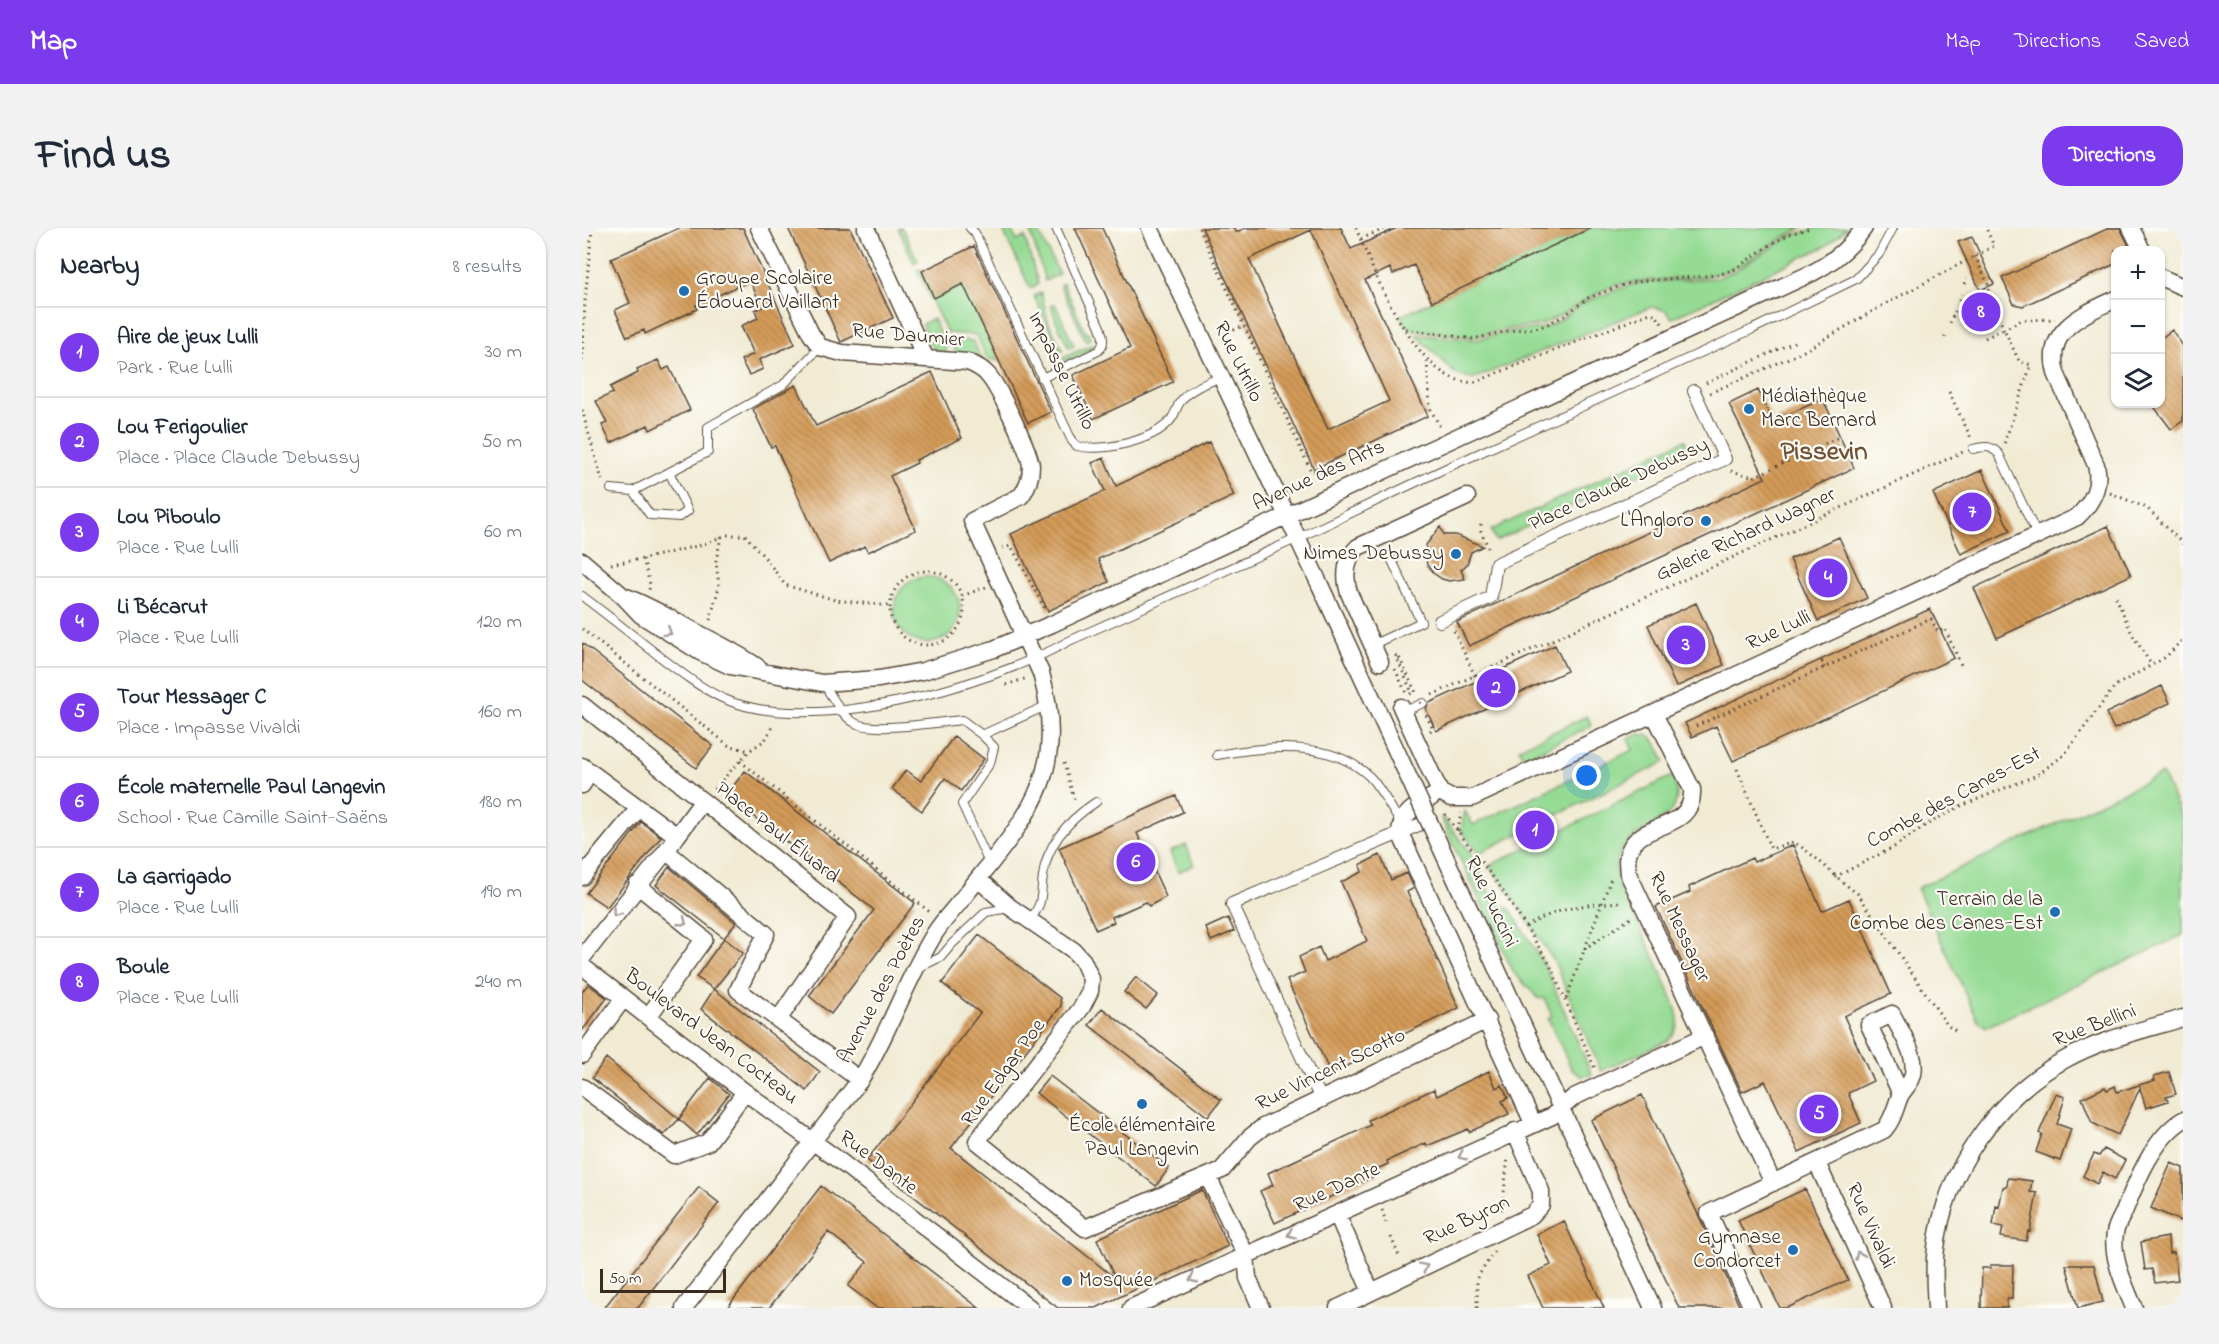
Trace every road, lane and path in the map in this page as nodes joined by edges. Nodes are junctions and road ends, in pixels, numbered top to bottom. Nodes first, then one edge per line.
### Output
1 (592, 228) edge
2 (759, 228) edge
3 (866, 228) edge
4 (970, 228) edge
5 (1056, 228) edge
6 (1150, 228) edge
7 (1198, 228) edge
8 (1356, 228) edge
9 (1386, 228) edge
10 (1810, 228) edge
11 (1864, 228) edge
12 (1893, 228) edge
13 (1986, 228) edge
14 (2131, 228) edge
15 (1360, 239) junction
16 (2140, 246) edge
17 (1975, 256) junction
18 (1967, 278) dead end
19 (2165, 279) edge
20 (1965, 284) dead end
21 (2183, 287) edge
22 (1961, 294) dead end
23 (1985, 297) dead end
24 (1959, 300) dead end
25 (2113, 300) edge
26 (1982, 307) dead end
27 (1955, 311) dead end
28 (2033, 319) dead end
29 (1950, 323) dead end
30 (1244, 326) junction
31 (1663, 326) dead end
32 (1406, 329) junction
33 (2004, 329) junction
34 (1946, 333) dead end
35 (1945, 338) dead end
36 (1985, 338) dead end
37 (1796, 340) dead end
38 (1225, 344) dead end
39 (820, 347) junction
40 (926, 358) junction
41 (582, 360) edge
42 (1427, 361) junction
43 (1042, 378) junction
44 (1220, 378) junction
45 (1694, 391) junction
46 (1949, 392) dead end
47 (582, 410) edge
48 (1841, 436) dead end
49 (1444, 443) junction
50 (1976, 447) junction
51 (1999, 454) junction
52 (1725, 459) junction
53 (1349, 468) dead end
54 (669, 472) junction
55 (611, 489) joint
56 (633, 491) junction
57 (2108, 492) dead end
58 (1467, 497) dead end
59 (1287, 515) junction
60 (1481, 524) dead end
61 (2037, 534) junction
62 (721, 537) junction
63 (1298, 538) junction
64 (2183, 544) edge
65 (997, 550) dead end
66 (1389, 554) dead end
67 (643, 560) junction
68 (582, 561) edge
69 (1496, 564) junction
70 (606, 565) dead end
71 (649, 591) dead end
72 (582, 596) edge
73 (2116, 597) dead end
74 (889, 606) junction
75 (1048, 615) dead end
76 (1444, 620) joint
77 (709, 622) dead end
78 (582, 629) edge
79 (1024, 635) junction
80 (2183, 639) edge
81 (1372, 645) junction
82 (1035, 659) junction
83 (1825, 663) dead end
84 (1387, 665) joint
85 (2151, 666) junction
86 (1962, 667) dead end
87 (1824, 668) junction
88 (1475, 676) junction
89 (1030, 678) dead end
90 (822, 683) junction
91 (1006, 685) dead end
92 (1432, 695) dead end
93 (1421, 703) junction
94 (582, 705) edge
95 (1048, 705) junction
96 (1402, 709) joint
97 (842, 710) junction
98 (1654, 714) junction
99 (774, 725) dead end
100 (1696, 726) dead end
101 (1430, 731) dead end
102 (982, 735) junction
103 (749, 751) junction
104 (1217, 755) dead end
105 (740, 761) junction
106 (1737, 769) dead end
107 (585, 774) edge
108 (1440, 792) junction
109 (1096, 801) dead end
110 (702, 802) junction
111 (639, 808) junction
112 (1428, 822) junction
113 (1400, 828) junction
114 (676, 836) junction
115 (666, 851) junction
116 (1627, 859) junction
117 (989, 863) junction
118 (582, 877) edge
119 (1835, 877) junction
120 (978, 879) junction
121 (637, 885) junction
122 (1639, 895) junction
123 (1601, 903) junction
124 (1010, 908) junction
125 (1647, 912) junction
126 (1030, 920) junction
127 (943, 923) junction
128 (1526, 927) junction
129 (1584, 950) junction
130 (582, 958) edge
131 (582, 966) edge
132 (915, 970) junction
133 (623, 999) junction
134 (1565, 1000) junction
135 (648, 1017) junction
136 (2183, 1018) edge
137 (778, 1020) junction
138 (1486, 1020) junction
139 (1956, 1031) dead end
140 (1705, 1036) junction
141 (582, 1055) edge
142 (860, 1080) junction
143 (1601, 1084) junction
144 (582, 1087) edge
145 (745, 1092) junction
146 (1901, 1094) dead end
147 (1321, 1099) junction
148 (1561, 1108) junction
149 (2183, 1120) edge
150 (1533, 1123) junction
151 (1517, 1135) junction
152 (813, 1142) junction
153 (1817, 1163) junction
154 (1208, 1176) junction
155 (1773, 1183) junction
156 (1379, 1205) dead end
157 (1337, 1214) junction
158 (1386, 1222) dead end
159 (1501, 1230) junction
160 (1391, 1238) dead end
161 (1246, 1255) junction
162 (1399, 1256) dead end
163 (1371, 1292) junction
164 (684, 1308) edge
165 (1030, 1308) edge
166 (1131, 1308) edge
167 (1261, 1308) edge
168 (1338, 1308) edge
169 (1477, 1308) edge
170 (1653, 1308) edge
171 (1752, 1308) edge
172 (1882, 1308) edge
173 (1936, 1308) edge
174 (2134, 1308) edge

1 - 41 path
2 - 39 street, Rue Daumier
3 - 40 street
4 - 43 lane, Impasse Utrillo
5 - 43 lane
6 - 44 street, Rue Utrillo
7 - 30 path
8 - 15 path
9 - 15 path
10 - 32 path
11 - 49 street, Avenue des Arts
12 - 63 lane
13 - 17 path
14 - 16 street
15 - 32 path
17 - 33 path
17 - 45 path
18 - 20 path
19 - 21 street
22 - 24 path
23 - 26 path
25 - 61 street, Rue Lulli
27 - 29 path
28 - 33 path
30 - 38 path
30 - 53 path
31 - 42 path
32 - 42 path
33 - 36 path
33 - 51 path
34 - 35 path
37 - 45 path
39 - 40 street, Rue Daumier
39 - 54 lane
40 - 79 street, Rue Daumier
42 - 49 path
43 - 44 lane, Impasse Utrillo
44 - 59 street, Rue Utrillo
45 - 52 street, Place Claude Debussy
46 - 50 path
47 - 55 path
48 - 52 path
49 - 59 street, Avenue des Arts
50 - 51 lane
50 - 88 path, Galerie Richard Wagner
51 - 61 lane
52 - 69 street, Place Claude Debussy
54 - 56 lane
54 - 56 lane
55 - 56 lane
57 - 64 path
58 - 81 street
59 - 63 street, Rue Puccini
59 - 79 street, Avenue des Arts
60 - 69 path
61 - 98 street, Rue Lulli
62 - 67 path
62 - 74 path
62 - 77 path
63 - 82 lane
63 - 112 street, Rue Puccini, bridge
65 - 75 path
66 - 81 lane
67 - 70 path
67 - 71 path
68 - 90 street, Avenue des Arts
69 - 76 street
72 - 97 lane
73 - 85 path
74 - 74 path
76 - 88 path
78 - 103 path
79 - 82 street, Avenue des Poètes
79 - 90 street, Avenue des Arts
80 - 85 path, Combe des Canes-Est
81 - 84 street
82 - 95 street, Avenue des Poètes
82 - 97 lane
83 - 87 path
84 - 93 path
85 - 119 path, Combe des Canes-Est
86 - 87 path
87 - 100 path
88 - 92 path, Galerie Richard Wagner
89 - 91 path
90 - 97 lane
93 - 96 lane
93 - 101 path
94 - 110 street, Place Paul Éluard
95 - 102 lane
95 - 117 street, Avenue des Poètes
96 - 108 street
97 - 102 lane
98 - 108 street, Rue Lulli
98 - 116 street, Rue Messager
99 - 103 path
102 - 117 lane
103 - 105 path
104 - 113 lane
105 - 110 path
105 - 127 path
106 - 119 path
107 - 111 street
108 - 113 street
108 - 128 path
109 - 126 lane
110 - 114 street
110 - 137 street, Place Paul Éluard
111 - 114 street
111 - 118 street
112 - 113 street
112 - 148 street, Rue Puccini, bridge
113 - 138 street
113 - 147 street
114 - 115 street
115 - 121 street
115 - 137 street
116 - 122 street, Rue Messager
116 - 123 path
117 - 120 street, Avenue des Poètes
119 - 139 path
120 - 124 street, Rue Edgar Poe
120 - 127 street, Avenue des Poètes
121 -> 130 street
121 -> 135 street
122 - 123 path
122 - 125 street, Rue Messager
123 - 128 path
123 - 129 path
124 - 126 street, Rue Edgar Poe
124 - 132 lane
125 - 129 path
125 - 140 street, Rue Messager
126 - 154 street, Rue Edgar Poe
127 - 132 street, Avenue des Poètes
128 - 134 path
129 - 134 path
131 - 133 street, Boulevard Jean Cocteau
132 - 142 street, Avenue des Poètes
133 - 135 street, Boulevard Jean Cocteau
133 - 141 street
134 - 143 path
135 - 145 street, Boulevard Jean Cocteau
136 - 173 street, Rue Bellini
137 - 142 street
138 - 147 street, Rue Vincent Scotto
138 - 150 street
140 - 143 street, Rue Dante
140 - 155 street, Rue Messager
142 - 152 street, Avenue des Poètes
143 - 148 street, Rue Dante
144 - 145 street
145 - 152 street, Boulevard Jean Cocteau
146 - 153 street
147 - 154 street, Rue Vincent Scotto
148 - 150 street, Rue Dante
148 - 170 street, Rue Puccini
149 - 174 street
150 - 151 street, Rue Dante
151 -> 157 street, Rue Dante
151 - 159 path
151 - 159 street, Rue Byron
152 - 164 street, Avenue des Poètes
152 - 165 street, Rue Dante
153 - 155 street
172 -> 153 street, Rue Vivaldi
154 - 161 street
155 - 171 street
156 - 158 path
157 -> 161 street, Rue Dante
157 - 163 street
163 -> 159 street, Rue Byron
159 - 169 path
160 - 162 path
161 -> 166 street, Rue Dante
161 - 167 street
163 - 168 street, Rue Byron

